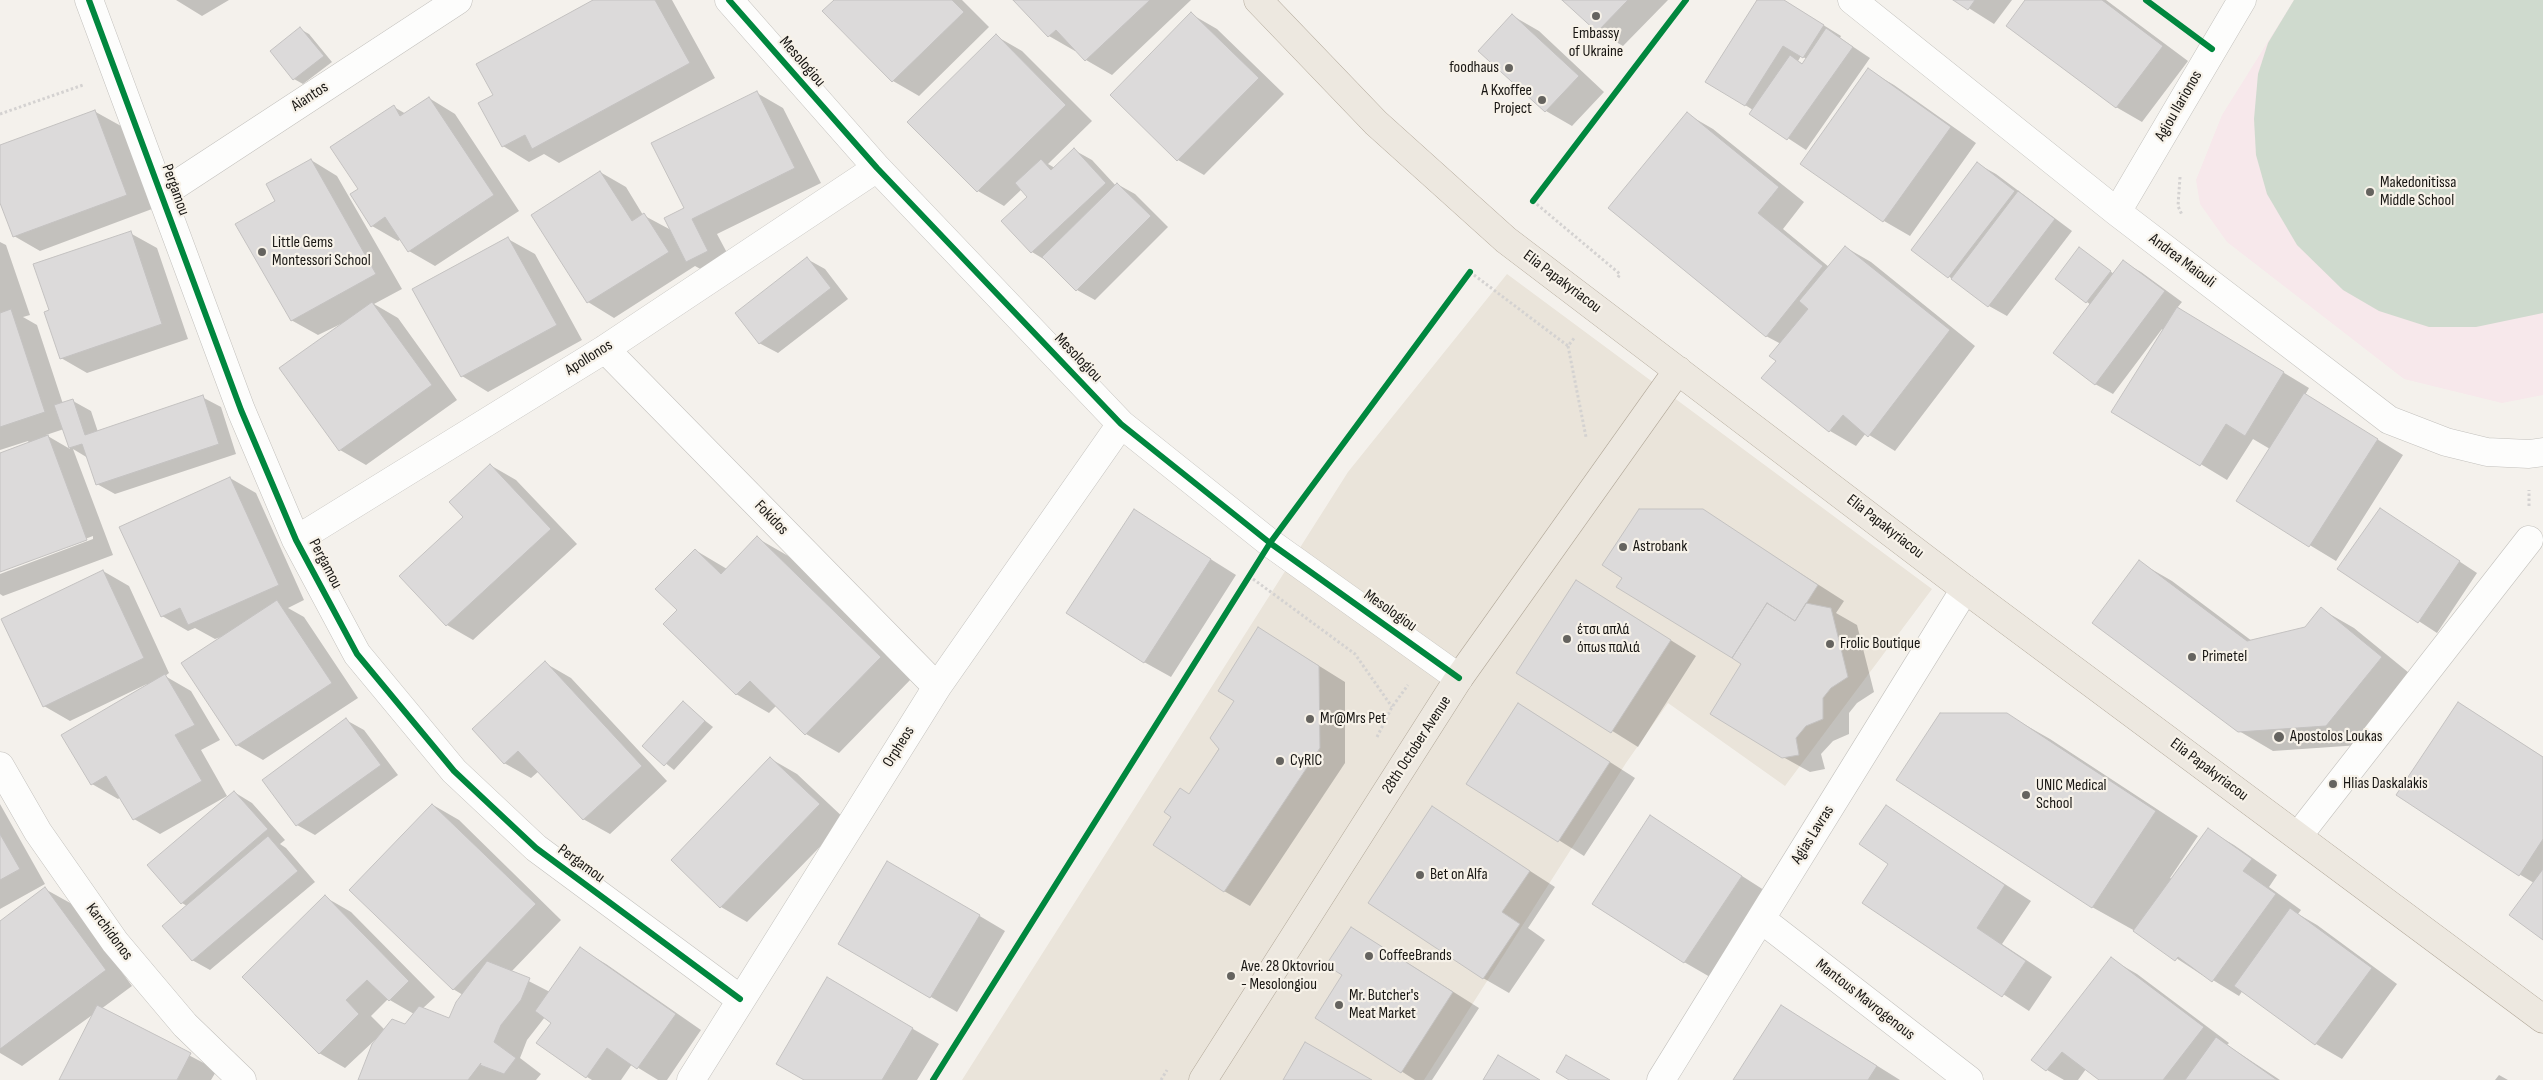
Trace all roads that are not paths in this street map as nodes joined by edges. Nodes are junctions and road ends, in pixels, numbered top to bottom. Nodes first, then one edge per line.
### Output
1 (89, 0) edge
2 (458, 0) edge
3 (729, 0) edge
4 (1258, 0) edge
5 (1852, 0) edge
6 (2242, 0) edge
7 (877, 168) junction
8 (162, 194) junction
9 (2117, 212) junction
10 (605, 348) junction
11 (1678, 370) junction
12 (1121, 424) junction
13 (2543, 452) edge
14 (296, 540) junction
15 (2529, 540) dead end
16 (1965, 589) junction
17 (1460, 678) junction
18 (937, 687) junction
19 (0, 766) edge
20 (2298, 836) junction
21 (1760, 920) junction
22 (740, 999) junction
23 (2543, 1018) edge
24 (242, 1080) edge
25 (691, 1080) edge
26 (1203, 1080) edge
27 (1661, 1080) edge
28 (1969, 1080) edge

1 - 8 street, Pergamou
2 - 8 street, Aiantos
3 - 7 street, Mesologiou
4 - 11 main road, Elia Papakyriacou
5 - 9 street, Andrea Maiouli
6 - 9 street, Agiou Ilarionos
7 - 10 street, Apollonos
7 - 12 street, Mesologiou
8 - 14 street, Pergamou
9 - 13 street, Andrea Maiouli
10 - 14 street, Apollonos
10 - 18 street, Fokidos
11 - 16 main road, Elia Papakyriacou
11 - 17 main road, 28th October Avenue
12 - 17 street, Mesologiou
12 - 18 street, Orpheos
14 - 22 street, Pergamou
15 - 20 street
16 - 20 main road, Elia Papakyriacou
16 - 21 street, Agias Lavras
17 - 26 main road, 28th October Avenue
18 - 22 street, Orpheos
19 - 24 street, Karchidonos
20 - 23 main road, Elia Papakyriacou
21 - 27 street, Agias Lavras
21 - 28 street, Mantous Mavrogenous
22 - 25 street, Orpheos

